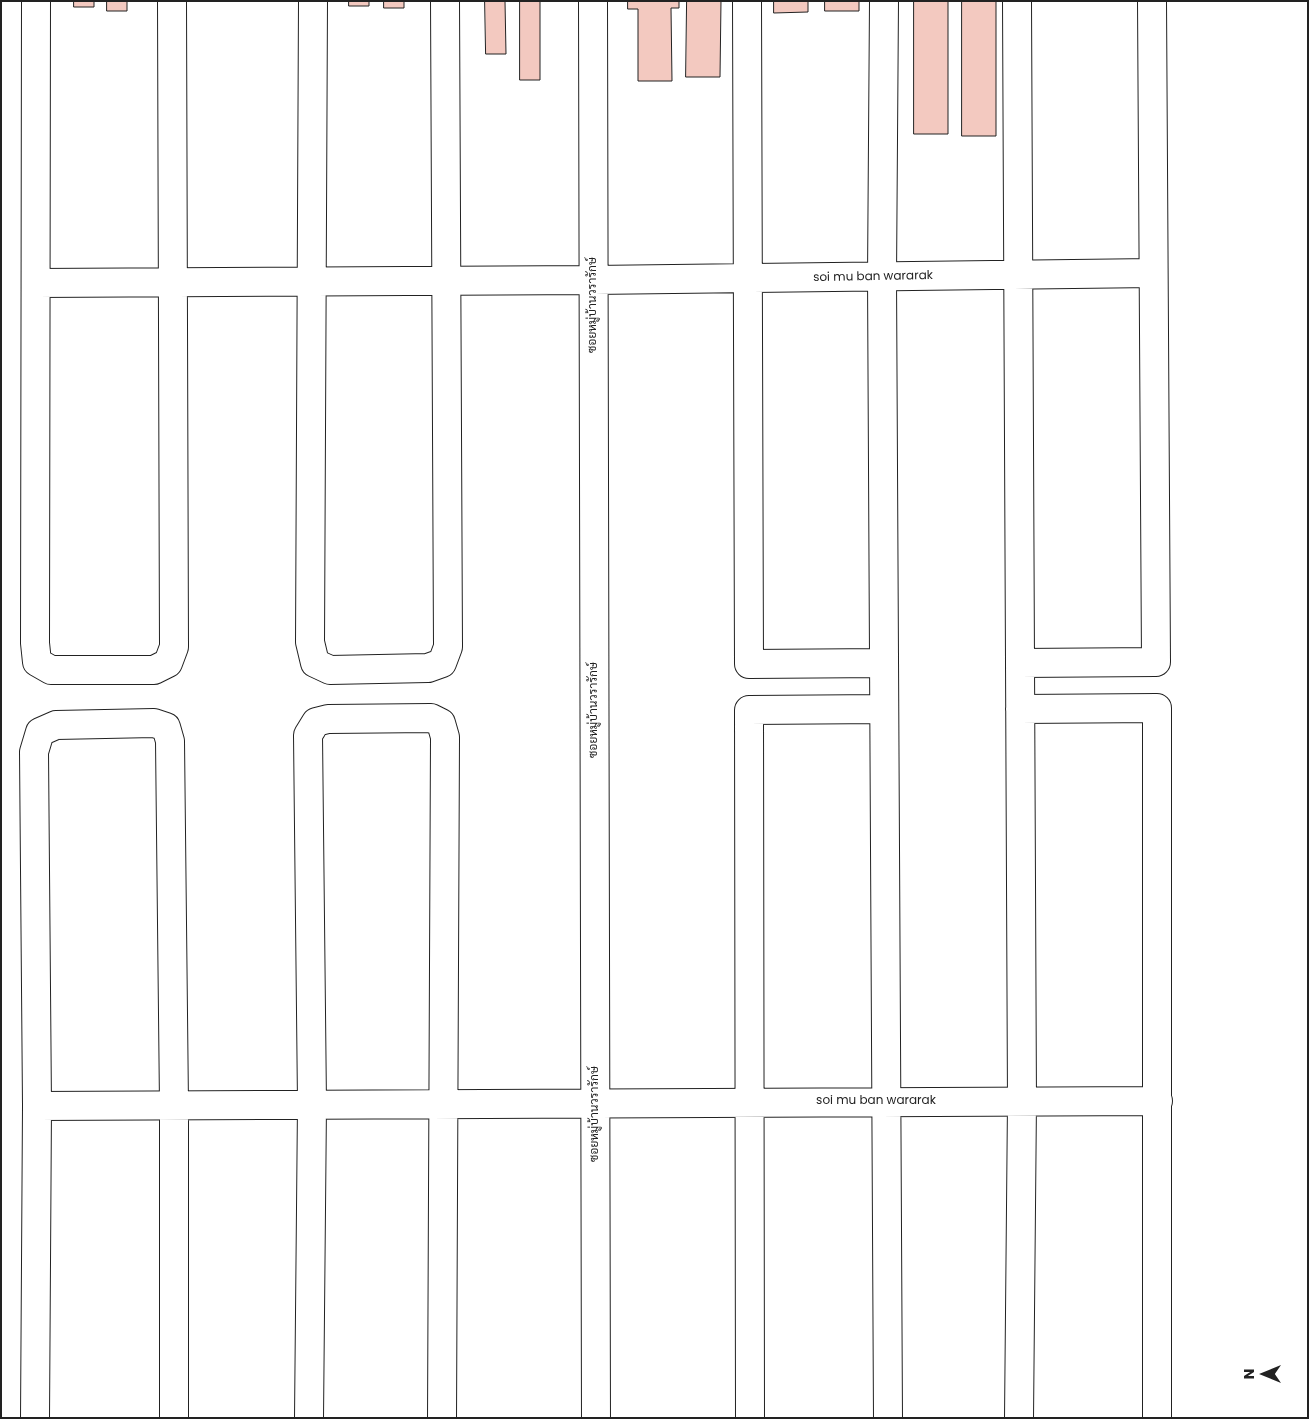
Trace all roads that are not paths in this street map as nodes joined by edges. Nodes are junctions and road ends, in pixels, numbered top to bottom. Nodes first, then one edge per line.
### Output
1 (36, 1) edge
2 (172, 1) edge
3 (312, 1) edge
4 (445, 1) edge
5 (593, 1) edge
6 (747, 1) edge
7 (884, 1) edge
8 (1017, 1) edge
9 (1152, 1) edge
10 (1153, 273) junction
11 (1018, 275) junction
12 (882, 277) junction
13 (747, 279) junction
14 (593, 280) junction
15 (445, 281) junction
16 (172, 282) junction
17 (313, 282) junction
18 (36, 283) junction
19 (1020, 663) junction
20 (884, 664) junction
21 (1020, 709) junction
22 (884, 710) junction
23 (886, 1101) junction
24 (1022, 1101) junction
25 (1158, 1101) junction
26 (595, 1102) junction
27 (750, 1102) junction
28 (444, 1103) junction
29 (312, 1104) junction
30 (174, 1105) junction
31 (37, 1106) junction
32 (35, 1418) edge
33 (174, 1418) edge
34 (309, 1418) edge
35 (442, 1418) edge
36 (596, 1418) edge
37 (750, 1418) edge
38 (888, 1418) edge
39 (1019, 1418) edge
40 (1157, 1418) edge

1 - 18 street
2 - 16 street
3 - 17 street
4 - 15 street
5 - 14 street, ซอยหมู่บ้านวรารักษ์
6 - 13 street
7 - 12 street
8 - 11 street
9 - 10 street
10 - 11 street, soi mu ban wararak
10 - 19 street
11 - 12 street, soi mu ban wararak
11 - 19 street
12 - 13 street, soi mu ban wararak
12 - 20 street
13 - 14 street, soi mu ban wararak
13 - 20 street
14 - 15 street, soi mu ban wararak
14 - 26 street, ซอยหมู่บ้านวรารักษ์
15 - 17 street, soi mu ban wararak
15 - 17 street
16 - 17 street, soi mu ban wararak
16 - 18 street, soi mu ban wararak
16 - 18 street
19 - 21 street
20 - 22 street
21 - 24 street
21 - 25 street
22 - 23 street
22 - 27 street
23 - 24 street, soi mu ban wararak
23 - 27 street, soi mu ban wararak
23 - 38 street
24 - 25 street, soi mu ban wararak
24 - 39 street
25 - 40 street
26 - 27 street, soi mu ban wararak
26 - 28 street, soi mu ban wararak
26 - 36 street, ซอยหมู่บ้านวรารักษ์
27 - 37 street
28 - 29 street, soi mu ban wararak
28 - 29 street
28 - 35 street
29 - 30 street, soi mu ban wararak
29 - 34 street
30 - 31 street, soi mu ban wararak
30 - 31 street
30 - 33 street
31 - 32 street

